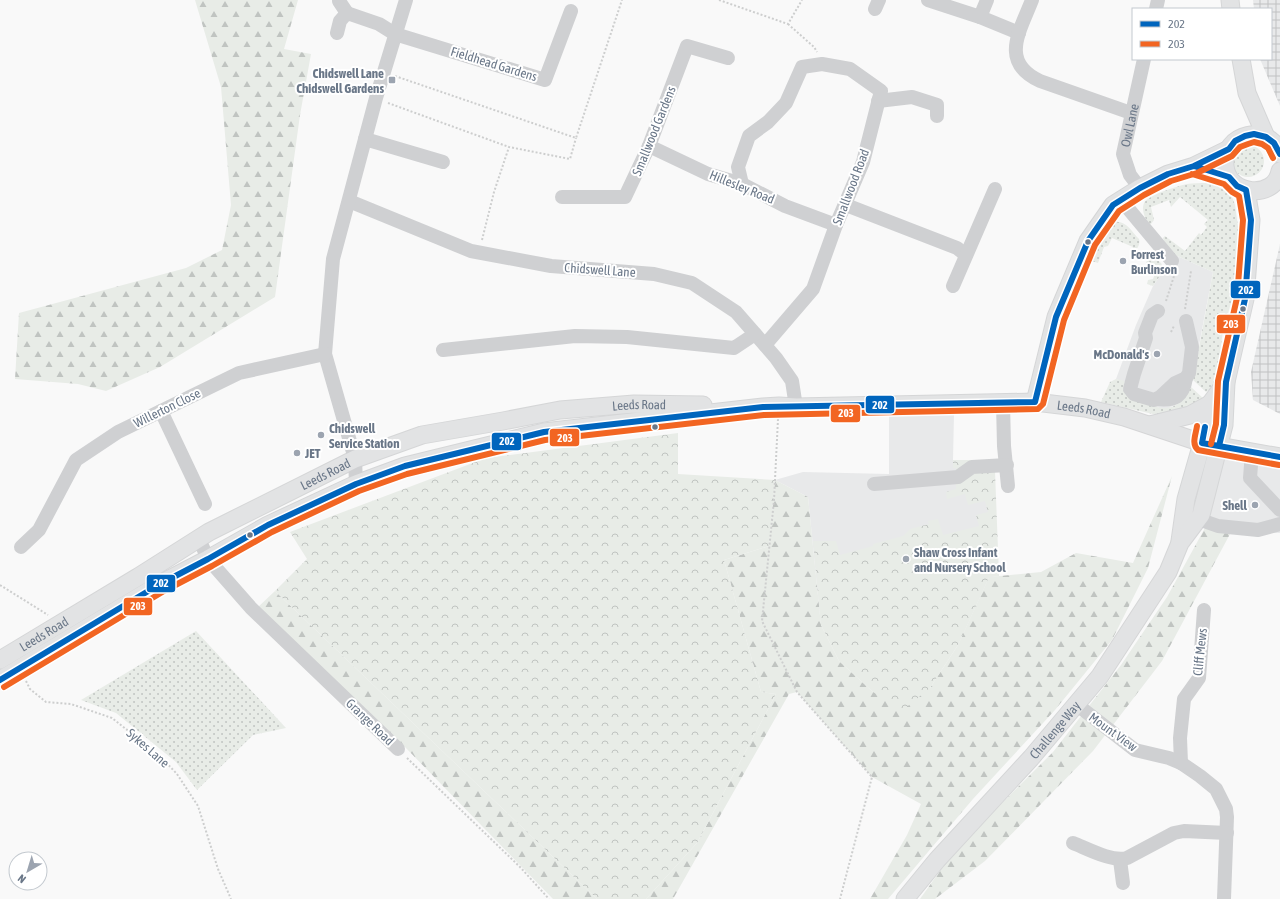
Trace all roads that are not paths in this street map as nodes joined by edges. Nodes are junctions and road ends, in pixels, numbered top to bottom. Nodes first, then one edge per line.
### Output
1 (406, 0) edge
2 (928, 0) edge
3 (987, 0) edge
4 (1032, 0) edge
5 (339, 1) dead end
6 (572, 11) dead end
7 (347, 13) junction
8 (980, 17) junction
9 (337, 33) dead end
10 (1019, 33) junction
11 (395, 34) junction
12 (728, 58) dead end
13 (1144, 60) edge
14 (1241, 60) edge
15 (1247, 93) junction
16 (878, 101) junction
17 (1131, 113) junction
18 (937, 116) dead end
19 (1245, 136) junction
20 (1266, 137) junction
21 (365, 139) junction
22 (649, 146) junction
23 (1229, 148) junction
24 (1280, 152) edge
25 (443, 162) dead end
26 (1194, 166) junction
27 (1280, 173) edge
28 (1229, 177) junction
29 (742, 184) junction
30 (1140, 188) junction
31 (995, 189) dead end
32 (1264, 189) junction
33 (1246, 190) junction
34 (562, 197) dead end
35 (1121, 200) junction
36 (349, 201) junction
37 (846, 205) junction
38 (1251, 220) junction
39 (836, 225) junction
40 (966, 255) junction
41 (1174, 266) road end
42 (952, 286) dead end
43 (1162, 307) road end
44 (1185, 315) road end
45 (755, 334) junction
46 (765, 345) junction
47 (443, 350) dead end
48 (325, 354) junction
49 (1042, 370) junction
50 (1226, 382) junction
51 (1035, 402) junction
52 (1003, 403) junction
53 (1210, 404) junction
54 (771, 406) junction
55 (796, 408) junction
56 (161, 411) junction
57 (1150, 425) junction
58 (1202, 443) junction
59 (1219, 446) junction
60 (1252, 452) junction
61 (1280, 457) edge
62 (355, 459) junction
63 (1007, 465) junction
64 (356, 484) junction
65 (874, 484) dead end
66 (1008, 486) dead end
67 (205, 504) dead end
68 (1280, 510) edge
69 (1198, 519) junction
70 (1280, 524) edge
71 (199, 539) junction
72 (1180, 543) junction
73 (21, 547) dead end
74 (208, 559) junction
75 (1204, 610) dead end
76 (0, 660) edge
77 (0, 680) edge
78 (1076, 704) junction
79 (398, 748) road end
80 (1181, 763) junction
81 (1227, 833) junction
82 (1073, 843) dead end
83 (1120, 860) junction
84 (1123, 883) dead end
85 (905, 899) edge
86 (1224, 899) edge

1 - 11 street
2 - 8 street
3 - 8 street
4 - 10 street
5 - 7 street
6 - 11 street, Fieldhead Gardens
7 - 9 street
7 - 11 street
8 - 10 street
10 - 17 street
11 - 21 street
12 - 22 street, Smallwood Gardens
13 - 17 street, Owl Lane
14 - 15 main road
15 - 19 main road
15 - 20 main road
16 - 18 street
16 - 29 street
16 - 37 street, Smallwood Road
17 - 30 street, Owl Lane
19 - 20 main road
19 - 23 main road
20 - 24 main road
21 - 25 street
21 - 36 street
22 - 29 street, Hillesley Road
22 - 34 street, Smallwood Gardens
23 - 26 main road
23 - 28 main road
26 - 28 main road
26 - 30 main road
27 - 32 main road
28 - 33 main road
29 - 39 street, Hillesley Road
30 - 35 main road
31 - 40 street
32 - 33 main road
32 - 38 main road
33 - 38 main road
35 - 41 street
35 - 49 main road
36 - 45 street, Chidswell Lane
36 - 48 street
37 - 39 street, Smallwood Road
37 - 40 street
38 - 50 main road
39 - 46 street, Smallwood Road
40 - 42 street
43 - 44 street
45 - 46 street, Chidswell Lane
45 - 47 street
46 - 55 street, Chidswell Lane
48 - 56 street, Willerton Close
48 - 62 street
49 - 51 main road
49 - 52 main road
50 - 53 main road
50 - 59 main road, Challenge Way
51 - 52 main road, Leeds Road
51 - 57 main road, Leeds Road
52 - 55 main road, Leeds Road
52 - 63 street
53 - 57 main road
53 - 58 main road, Challenge Way
54 - 55 main road, Leeds Road
54 - 62 main road, Leeds Road
54 - 64 main road, Leeds Road
56 - 67 street
56 - 73 street, Willerton Close
57 - 58 main road, Leeds Road
58 - 59 main road, Leeds Road
58 - 72 main road, Challenge Way
59 - 60 main road, Leeds Road
59 - 69 main road, Challenge Way
60 - 61 main road, Leeds Road
60 - 68 street
62 - 64 street
62 - 71 main road, Leeds Road
63 - 65 street
63 - 66 street
64 - 74 main road, Leeds Road
69 - 70 street
69 - 72 main road, Challenge Way
71 - 74 street, Grange Road
71 - 76 main road, Leeds Road
72 - 78 main road, Challenge Way
74 - 77 main road, Leeds Road
74 - 79 street, Grange Road
75 - 80 street, Cliff Mews
78 - 80 street, Mount View
78 - 85 main road, Challenge Way
80 - 81 street, Mount View
81 - 83 street
81 - 86 street, Mount View
82 - 83 street
83 - 84 street

